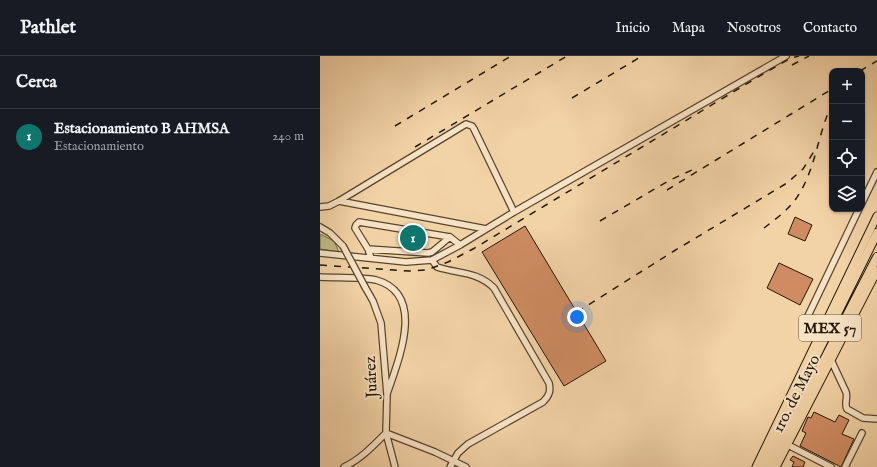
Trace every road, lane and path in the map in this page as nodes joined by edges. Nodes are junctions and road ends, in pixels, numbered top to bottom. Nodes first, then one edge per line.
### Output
1 (786, 56) edge
2 (877, 172) edge
3 (865, 197) edge
4 (339, 201) junction
5 (320, 208) edge
6 (514, 212) junction
7 (858, 212) edge
8 (877, 216) edge
9 (320, 227) edge
10 (486, 229) junction
11 (876, 235) edge
12 (450, 237) junction
13 (460, 245) junction
14 (368, 249) junction
15 (321, 254) edge
16 (877, 257) edge
17 (371, 258) junction
18 (432, 260) junction
19 (877, 271) edge
20 (320, 277) edge
21 (807, 318) dead end
22 (831, 360) junction
23 (387, 394) junction
24 (789, 419) junction
25 (877, 419) edge
26 (386, 432) junction
27 (862, 433) dead end
28 (788, 445) junction
29 (453, 461) junction
30 (344, 467) edge
31 (395, 467) edge
32 (450, 467) edge
33 (466, 467) edge
34 (756, 467) edge
35 (761, 467) edge
36 (769, 467) edge
37 (776, 467) edge
38 (831, 467) edge
39 (845, 467) edge

1 - 6 street
2 - 3 street
4 - 5 street
4 - 6 street
4 - 10 street
6 - 10 street
7 - 21 street
8 - 34 main road
9 - 23 street, Juárez, bridge
10 - 13 street
11 - 24 highway, MEX 57
12 - 13 street
12 - 14 street
12 - 14 street
13 - 18 street
14 - 17 street
15 - 17 street
16 - 24 highway, MEX 57
17 - 18 street
18 - 29 street
19 - 22 main road, 1ro. de Mayo
20 - 23 street
22 - 25 street
22 - 28 main road, 1ro. de Mayo
23 - 26 street, Juárez
24 - 35 highway, MEX 57
24 - 36 highway, MEX 57
26 - 29 street
26 - 30 street
26 - 31 street, Juárez
27 - 39 street
28 - 37 main road, 1ro. de Mayo
28 - 38 street
29 - 32 street
29 - 33 street

